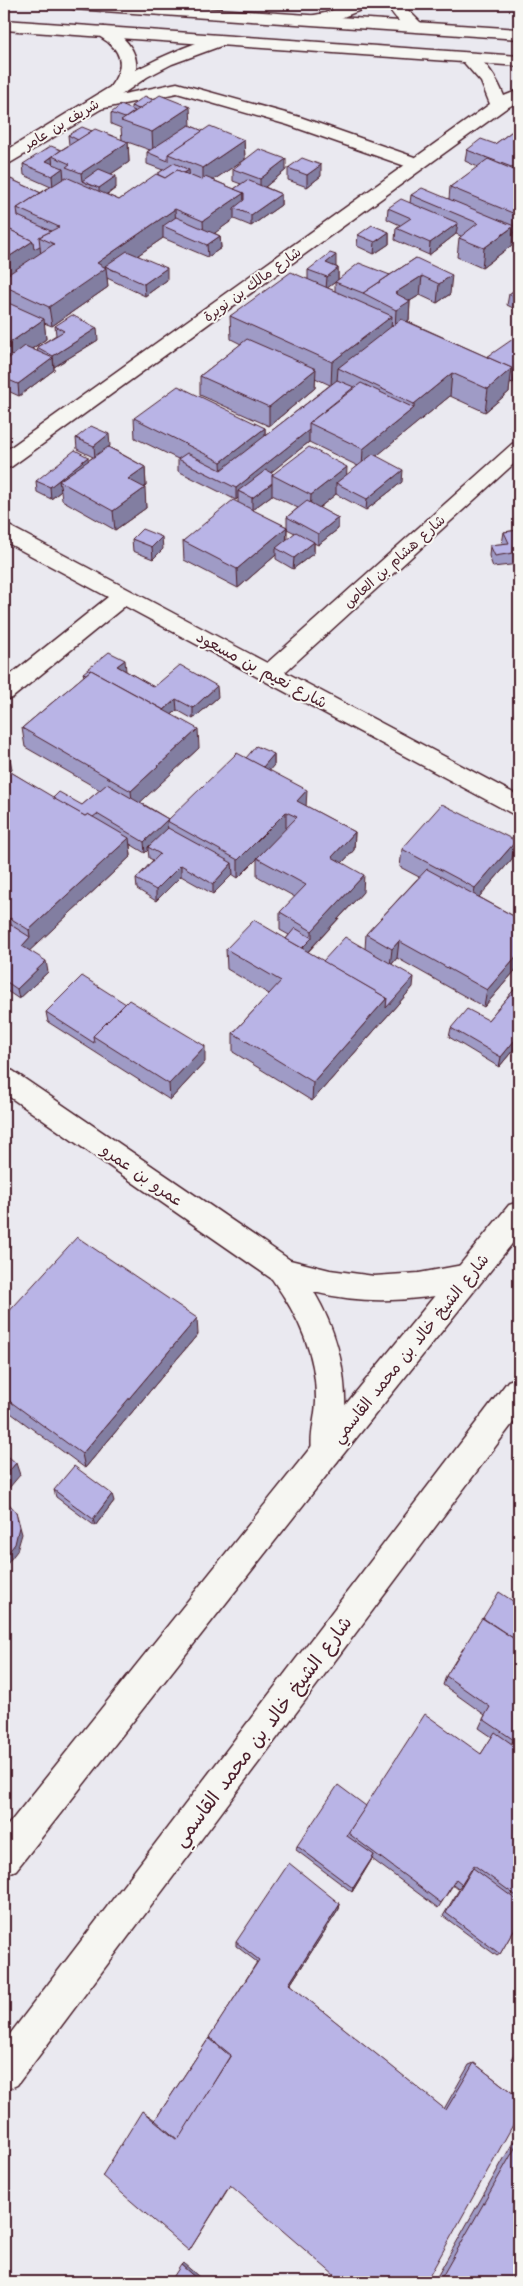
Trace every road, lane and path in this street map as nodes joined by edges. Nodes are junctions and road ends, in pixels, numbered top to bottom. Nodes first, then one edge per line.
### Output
1 (74, 4) edge
2 (362, 4) edge
3 (394, 4) edge
4 (108, 6) junction
5 (310, 20) junction
6 (4, 21) edge
7 (4, 25) edge
8 (417, 27) junction
9 (104, 32) junction
10 (519, 34) edge
11 (223, 40) junction
12 (468, 58) junction
13 (519, 61) edge
14 (118, 88) junction
15 (519, 94) edge
16 (95, 105) junction
17 (499, 105) junction
18 (519, 112) edge
19 (4, 159) edge
20 (418, 164) junction
21 (519, 448) edge
22 (4, 462) edge
23 (4, 532) edge
24 (124, 596) junction
25 (270, 673) junction
26 (4, 692) edge
27 (519, 807) edge
28 (4, 1079) edge
29 (519, 1214) edge
30 (282, 1270) junction
31 (468, 1277) junction
32 (519, 1391) edge
33 (326, 1452) junction
34 (4, 1858) edge
35 (4, 2072) edge

1 - 4 street
2 - 5 street
3 - 8 street
4 - 5 street
4 - 6 street
5 - 8 street
7 - 9 street
8 - 10 street
9 - 11 street
9 - 14 street, شريف بن عامر
11 - 12 street
11 - 14 street, شريف بن عامر
12 - 13 street
12 - 17 street
14 - 16 street, شريف بن عامر
15 - 17 street, شارع مالك بن نويرة
16 - 19 street, شريف بن عامر
16 - 20 street
17 - 18 street
17 - 20 street, شارع مالك بن نويرة
20 - 22 street, شارع مالك بن نويرة
21 - 25 street, شارع هشام بن العاص
23 - 24 street, شارع نعيم بن مسعود
24 - 25 street, شارع نعيم بن مسعود
24 - 26 street
25 - 27 street, شارع نعيم بن مسعود
28 - 30 street, عمرو بن عمرو
29 - 31 street, شارع الشيخ خالد بن محمد القاسمي
30 - 31 street, عمرو بن عمرو
30 - 33 street, عمرو بن عمرو
31 - 33 street, شارع الشيخ خالد بن محمد القاسمي
32 - 35 street, شارع الشيخ خالد بن محمد القاسمي
33 - 34 street, شارع الشيخ خالد بن محمد القاسمي

